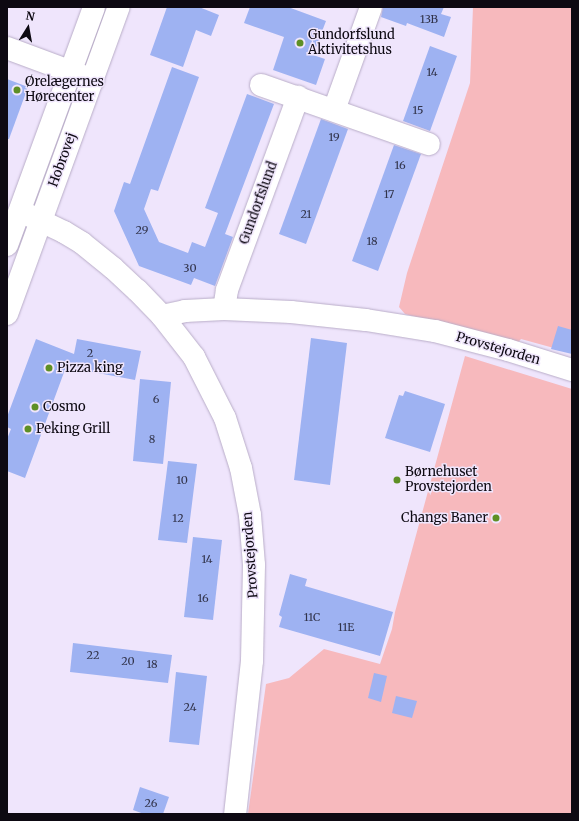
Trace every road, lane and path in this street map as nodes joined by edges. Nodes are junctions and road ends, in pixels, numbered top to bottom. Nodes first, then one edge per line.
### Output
1 (94, 7) edge
2 (119, 7) edge
3 (371, 7) edge
4 (7, 48) edge
5 (70, 72) junction
6 (93, 80) junction
7 (261, 84) dead end
8 (298, 97) junction
9 (334, 110) junction
10 (429, 144) dead end
11 (20, 211) junction
12 (41, 221) junction
13 (7, 245) edge
14 (224, 309) junction
15 (7, 314) edge
16 (162, 316) junction
17 (572, 370) edge
18 (235, 814) edge

1 - 5 street, Hobrovej
2 - 6 street, Hobrovej
3 - 9 street
4 - 5 street
5 - 6 street
5 - 11 street, Hobrovej
6 - 12 street, Hobrovej
7 - 8 street
8 - 9 street
8 - 14 street, Gundorfslund
9 - 10 street
11 - 12 street, Provstejorden
11 - 13 street, Hobrovej
12 - 15 street, Hobrovej
12 - 16 street, Provstejorden
14 - 16 street, Provstejorden
14 - 17 street, Provstejorden
16 - 18 street, Provstejorden

